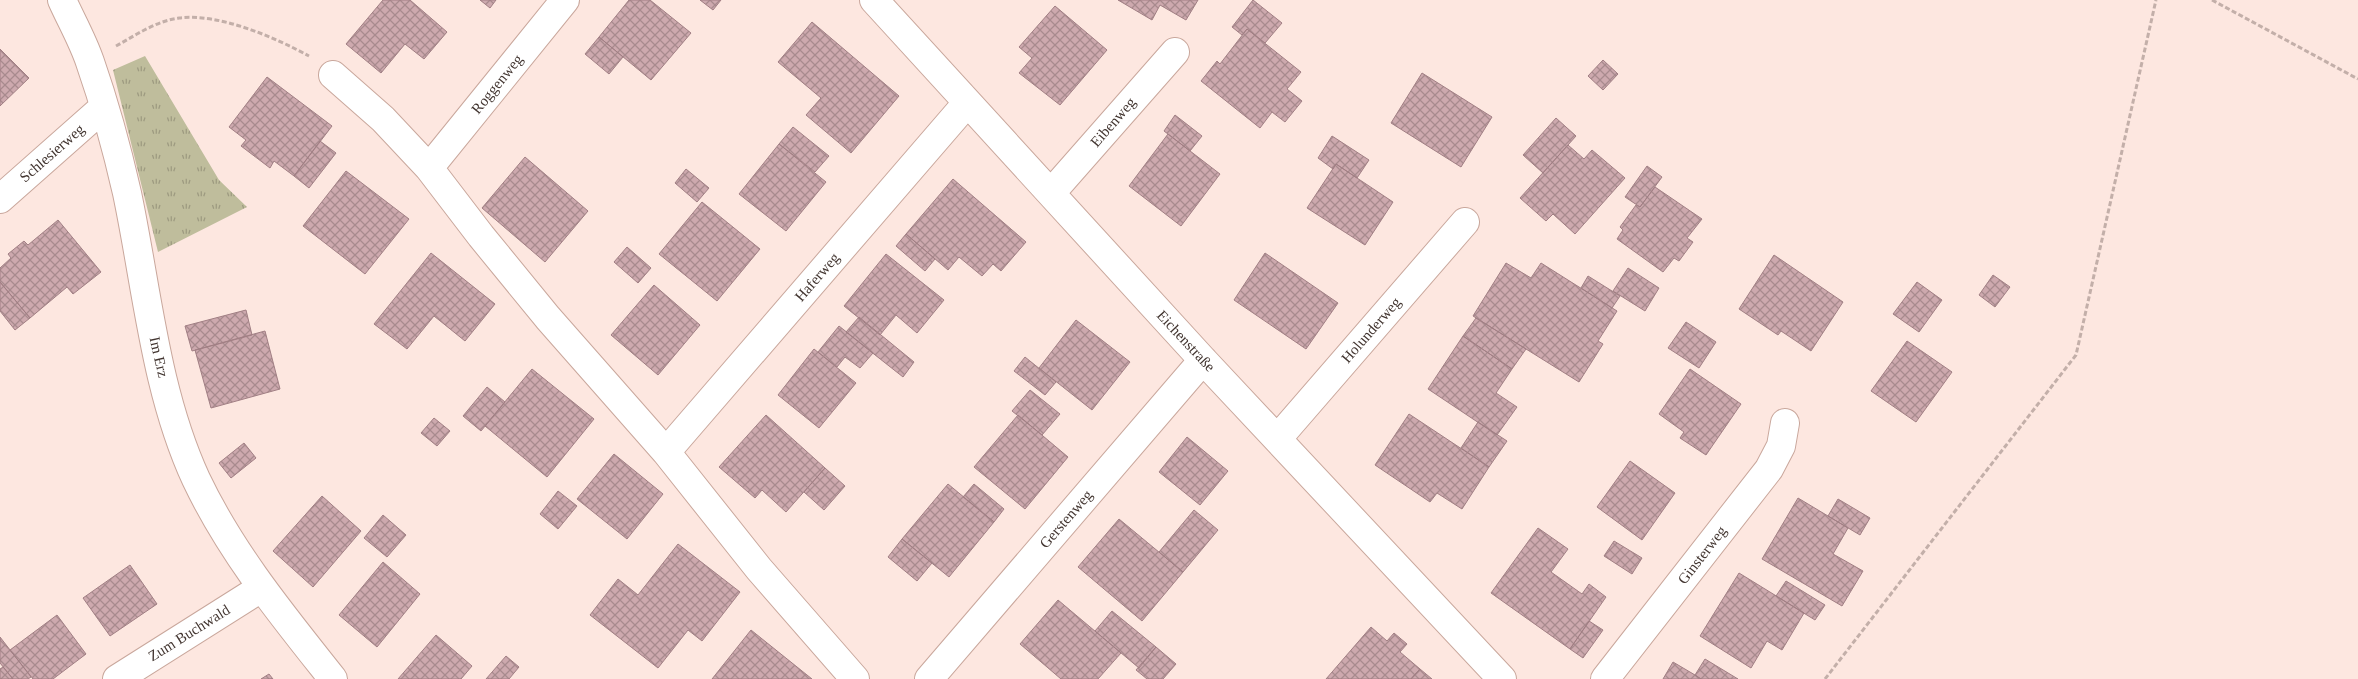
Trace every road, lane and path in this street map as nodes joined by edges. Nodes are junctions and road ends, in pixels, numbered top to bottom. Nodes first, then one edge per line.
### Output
1 (62, 0) edge
2 (565, 0) edge
3 (874, 0) edge
4 (2156, 0) edge
5 (2212, 0) edge
6 (1175, 52) dead end
7 (90, 61) junction
8 (334, 74) joint
9 (2358, 80) edge
10 (967, 103) junction
11 (104, 107) junction
12 (429, 168) junction
13 (1051, 193) junction
14 (0, 199) edge
15 (1465, 222) dead end
16 (1203, 360) junction
17 (1785, 423) dead end
18 (1278, 438) junction
19 (666, 452) junction
20 (261, 588) junction
21 (117, 679) edge
22 (333, 679) edge
23 (854, 679) edge
24 (929, 679) edge
25 (1502, 679) edge
26 (1605, 679) edge
27 (1825, 679) edge

1 - 7 street, Im Erz
2 - 12 street, Roggenweg
3 - 10 street, Eichenstraße
4 - 27 path
5 - 9 path
6 - 13 street, Eibenweg
7 - 8 path
7 - 11 street, Im Erz
8 - 12 street
10 - 13 street, Eichenstraße
10 - 19 street, Haferweg
11 - 14 street, Schlesierweg
11 - 20 street, Im Erz
12 - 19 street
13 - 16 street, Eichenstraße
15 - 18 street, Holunderweg
16 - 18 street, Eichenstraße
16 - 24 street, Gerstenweg
17 - 26 street, Ginsterweg
18 - 25 street, Eichenstraße
19 - 23 street
20 - 21 street, Zum Buchwald
20 - 22 street, Im Erz

